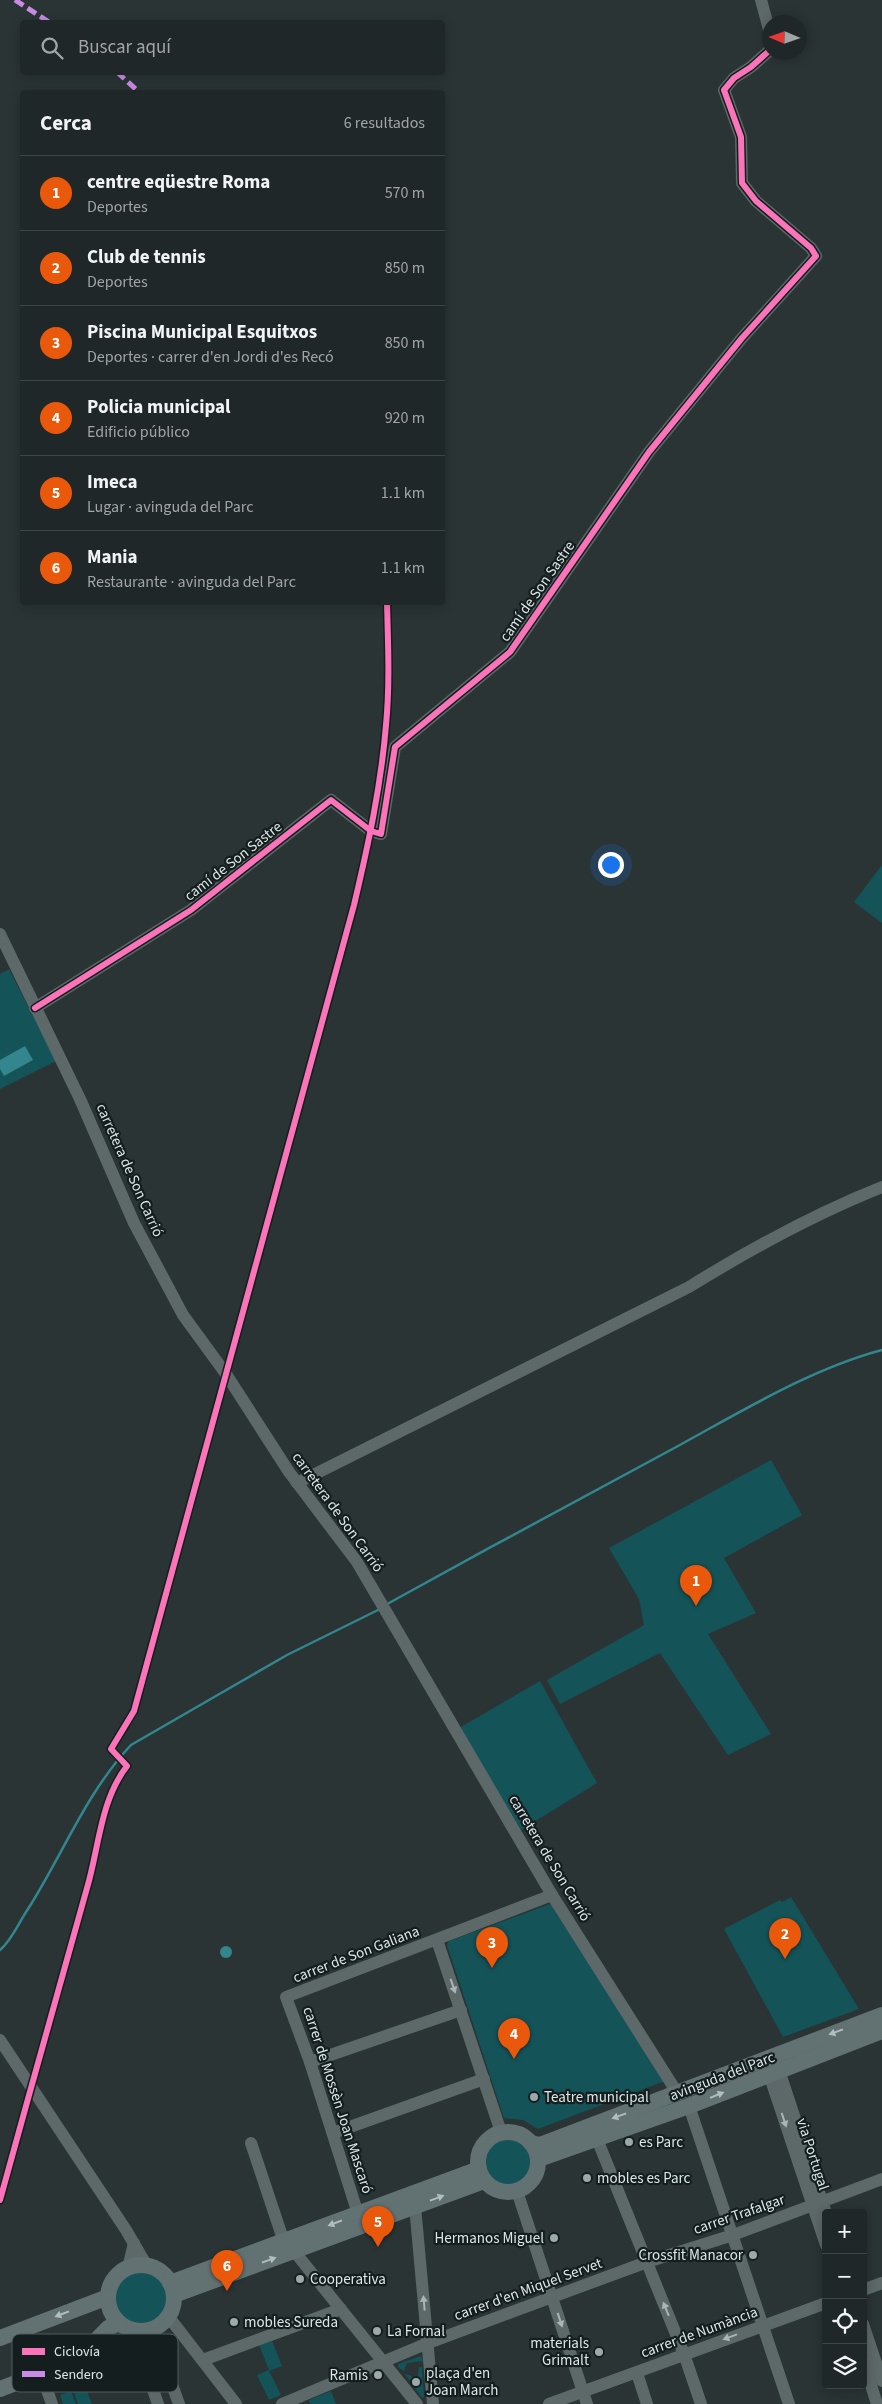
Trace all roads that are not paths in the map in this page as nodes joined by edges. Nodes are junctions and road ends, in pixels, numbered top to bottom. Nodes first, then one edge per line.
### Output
1 (761, 0) edge
2 (765, 15) edge
3 (762, 57) edge
4 (0, 934) edge
5 (35, 1008) junction
6 (882, 1187) edge
7 (297, 1483) junction
8 (552, 1895) junction
9 (437, 1940) junction
10 (286, 1997) joint
11 (461, 2010) junction
12 (882, 2015) edge
13 (882, 2031) edge
14 (0, 2040) edge
15 (310, 2062) junction
16 (774, 2072) junction
17 (484, 2079) junction
18 (678, 2094) junction
19 (689, 2106) junction
20 (501, 2132) junction
21 (333, 2133) junction
22 (597, 2139) junction
23 (251, 2143) dead end
24 (536, 2152) junction
25 (481, 2175) junction
26 (882, 2179) edge
27 (517, 2191) junction
28 (415, 2206) junction
29 (820, 2206) edge
30 (358, 2214) junction
31 (822, 2219) edge
32 (733, 2235) junction
33 (134, 2243) junction
34 (289, 2246) junction
35 (647, 2262) junction
36 (147, 2266) junction
37 (128, 2268) junction
38 (882, 2283) edge
39 (867, 2289) edge
40 (172, 2290) junction
41 (108, 2297) junction
42 (553, 2297) junction
43 (822, 2304) edge
44 (341, 2309) junction
45 (168, 2316) junction
46 (763, 2326) junction
47 (152, 2329) junction
48 (129, 2332) junction
49 (102, 2334) edge
50 (126, 2334) edge
51 (154, 2334) edge
52 (867, 2336) edge
53 (0, 2338) edge
54 (428, 2344) junction
55 (684, 2354) junction
56 (203, 2360) junction
57 (383, 2363) junction
58 (637, 2373) junction
59 (867, 2373) edge
60 (882, 2381) edge
61 (12, 2384) edge
62 (0, 2389) edge
63 (48, 2392) edge
64 (153, 2392) edge
65 (175, 2392) edge
66 (585, 2398) edge
67 (52, 2404) edge
68 (158, 2404) edge
69 (179, 2404) edge
70 (236, 2404) edge
71 (282, 2404) edge
72 (417, 2404) edge
73 (434, 2404) edge
74 (549, 2404) edge
75 (647, 2404) edge
76 (701, 2404) edge
77 (790, 2404) edge
78 (877, 2404) edge

1 - 2 street
3 - 5 street, camí de Son Sastre
4 - 5 street, carretera de Son Carrió
5 - 7 street, carretera de Son Carrió
6 - 7 street
7 - 8 street, carretera de Son Carrió
8 - 9 street, carrer de Son Galiana
8 - 18 street, carretera de Son Carrió
9 - 10 street, carrer de Son Galiana
9 -> 11 street
10 - 15 street, carrer de Mossèn Joan Mascaró
11 - 15 street
11 - 17 street
12 -> 18 main road, avinguda del Parc
13 - 16 main road, avinguda del Parc
14 - 33 street
15 - 21 street, carrer de Mossèn Joan Mascaró
19 -> 16 main road, avinguda del Parc
16 - 29 street, via Portugal
17 - 20 street
17 - 21 street
18 -> 24 main road, avinguda del Parc
19 - 22 main road, avinguda del Parc
19 - 32 street
20 - 24 main road
20 - 25 main road
21 - 30 street, carrer de Mossèn Joan Mascaró
22 - 24 main road, avinguda del Parc
22 - 35 street
23 - 34 street
24 - 27 main road
25 - 27 main road
28 -> 25 main road
25 - 30 main road
26 - 29 street, carrer Trafalgar
27 - 42 street
28 - 34 main road
54 -> 28 street
29 - 31 street, via Portugal
29 - 32 street, carrer Trafalgar
30 -> 34 main road
32 - 35 street, carrer Trafalgar
32 - 46 street
33 - 36 street
33 - 37 street
34 - 40 main road
34 - 44 street
35 - 42 street, carrer d'en Miquel Servet
55 -> 35 street
36 - 37 main road
36 - 40 main road
37 - 41 main road
38 - 39 street
40 - 45 main road
41 - 48 main road
41 -> 53 main road
42 - 54 street, carrer d'en Miquel Servet
42 -> 66 street
43 - 46 street, carrer de Numància
44 - 56 street
44 - 57 street
45 - 47 main road
45 - 56 street
46 -> 55 street, carrer de Numància
46 - 77 street
47 - 48 main road
47 - 51 street
48 - 49 main road
48 - 50 street
52 - 60 street
54 - 57 street, carrer d'en Miquel Servet
54 - 73 street
55 - 58 street, carrer de Numància
55 - 76 street
56 - 70 street
57 - 71 street, carrer d'en Miquel Servet
57 - 72 street
58 - 66 street, carrer de Numància
58 - 75 street
59 - 78 street
61 - 62 main road
63 - 67 street
64 - 68 street
65 - 69 street
66 - 74 street, carrer de Numància

